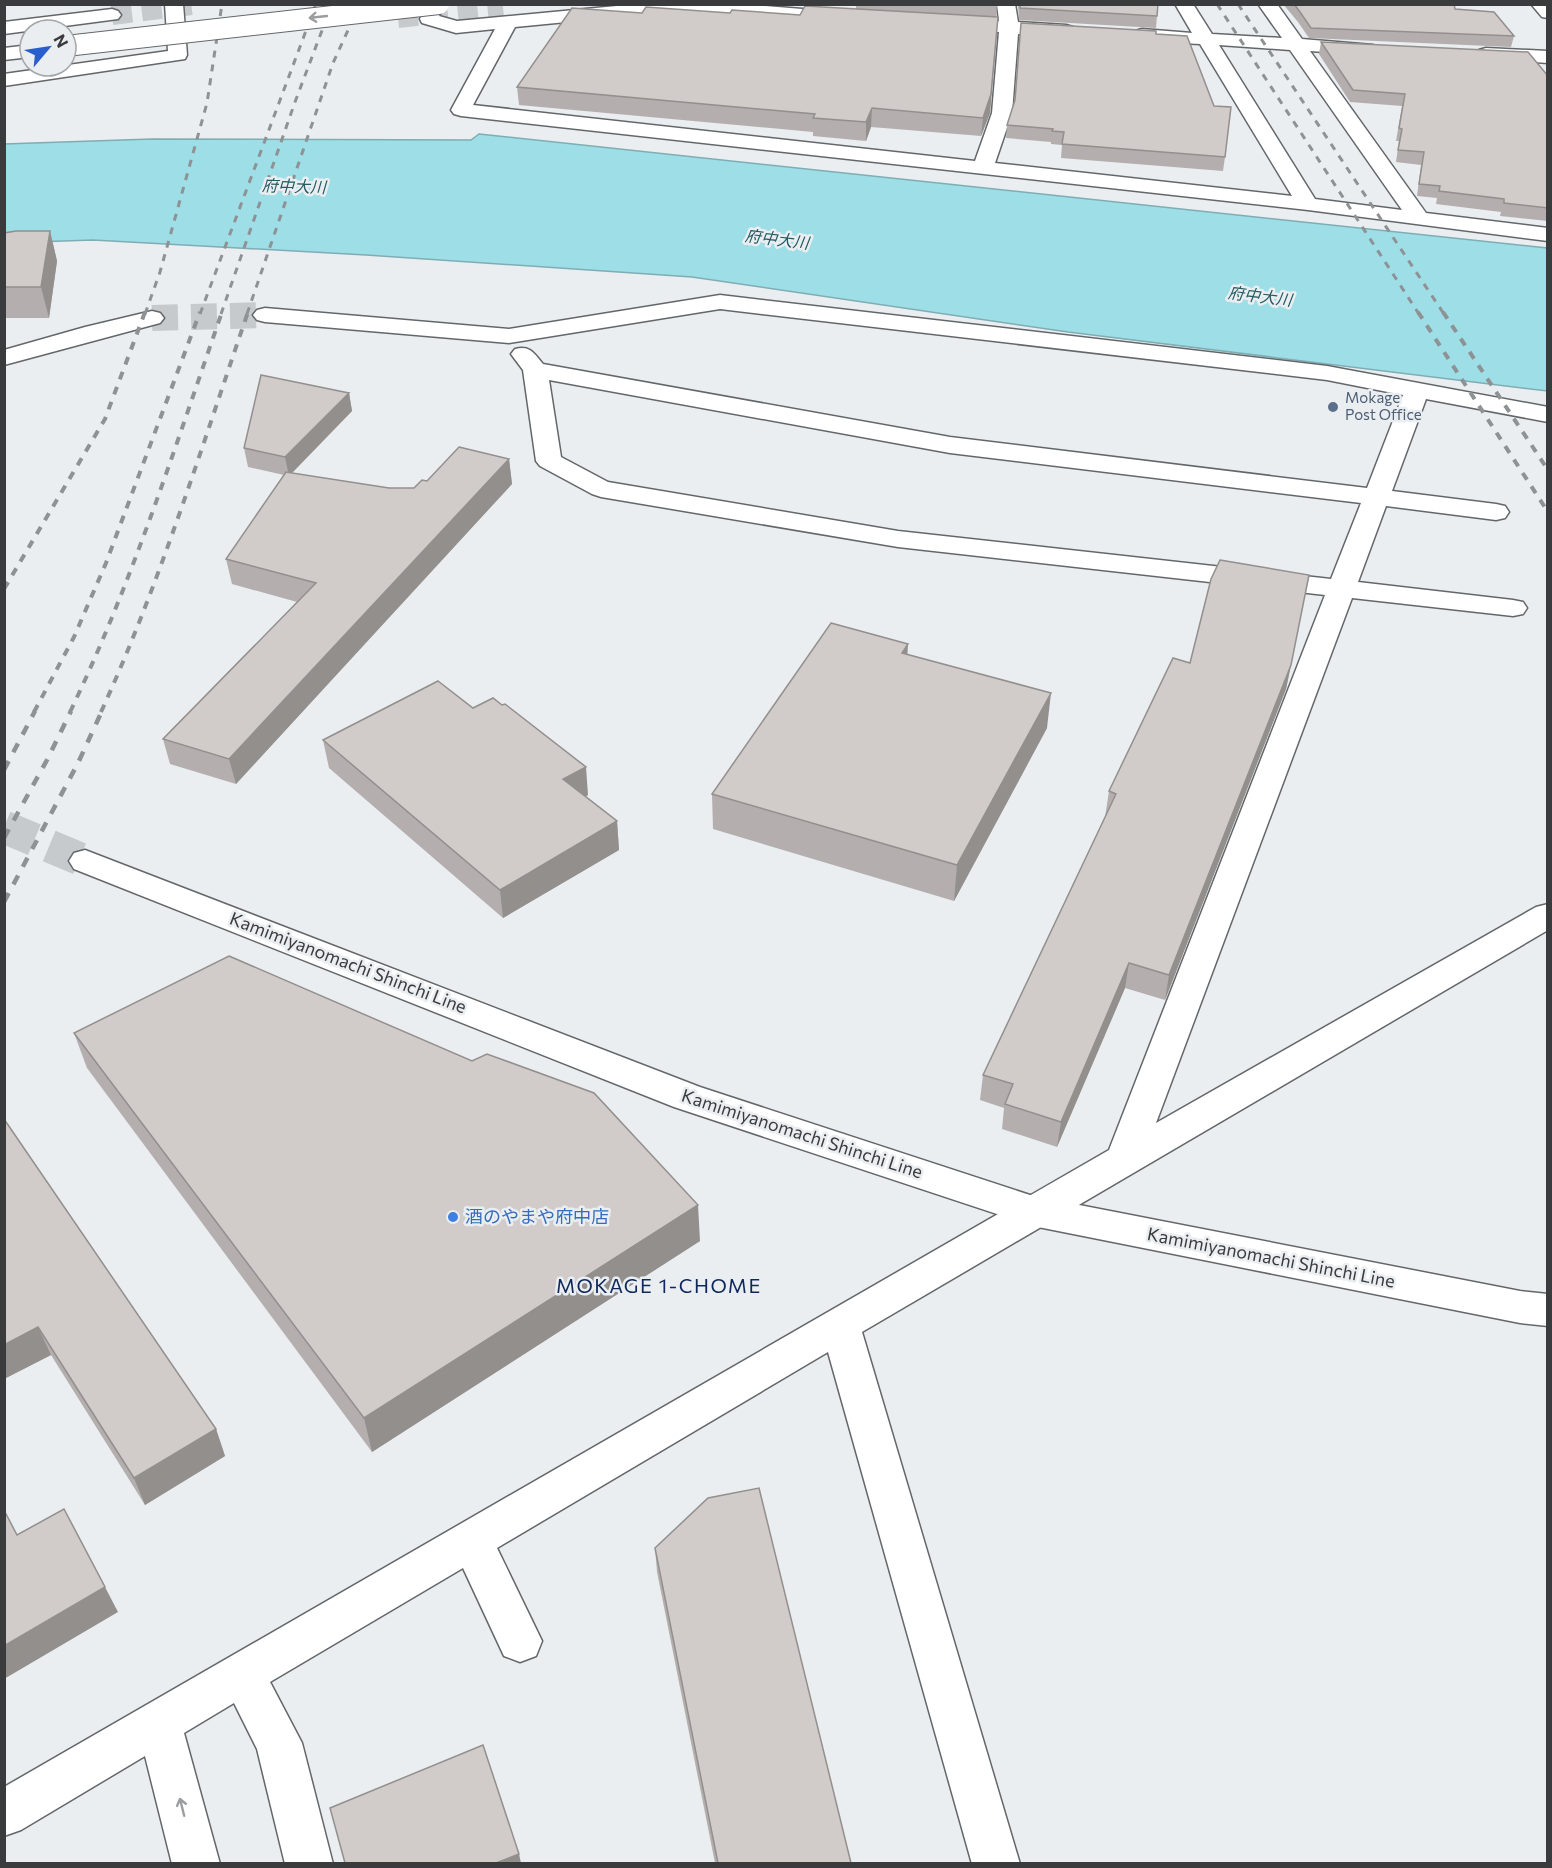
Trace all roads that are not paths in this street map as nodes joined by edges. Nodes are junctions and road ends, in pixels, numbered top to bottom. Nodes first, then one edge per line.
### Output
1 (72, 4) edge
2 (174, 4) edge
3 (274, 4) edge
4 (437, 4) edge
5 (538, 4) edge
6 (700, 4) edge
7 (1006, 4) edge
8 (1184, 4) edge
9 (1267, 4) edge
10 (1540, 4) edge
11 (680, 6) edge
12 (239, 8) dead end
13 (1548, 13) edge
14 (193, 14) dead end
15 (4, 15) edge
16 (112, 15) tunnel mouth
17 (506, 15) junction
18 (158, 17) dead end
19 (868, 18) edge
20 (135, 20) tunnel mouth
21 (939, 23) edge
22 (78, 27) edge
23 (4, 28) edge
24 (1010, 28) junction
25 (1090, 32) edge
26 (1124, 34) edge
27 (1205, 39) junction
28 (78, 45) edge
29 (1297, 45) junction
30 (124, 48) tunnel mouth
31 (1390, 50) edge
32 (78, 54) edge
33 (1471, 54) edge
34 (1548, 57) edge
35 (4, 80) edge
36 (982, 169) junction
37 (1308, 204) junction
38 (1419, 218) junction
39 (1548, 235) edge
40 (265, 315) tunnel mouth
41 (152, 318) tunnel mouth
42 (509, 336) junction
43 (4, 358) edge
44 (535, 370) junction
45 (1417, 390) junction
46 (1548, 415) edge
47 (1374, 498) junction
48 (1496, 513) dead end
49 (1341, 588) junction
50 (1513, 608) dead end
51 (86, 861) tunnel mouth
52 (1548, 915) edge
53 (1123, 1159) junction
54 (1033, 1211) junction
55 (1548, 1310) edge
56 (840, 1325) junction
57 (471, 1540) junction
58 (520, 1641) dead end
59 (243, 1674) junction
60 (159, 1723) junction
61 (4, 1813) edge
62 (196, 1863) edge
63 (309, 1863) edge
64 (996, 1863) edge

1 - 15 main road
2 - 35 main road
3 - 12 main road
4 - 17 main road
4 -> 28 main road, bridge
5 - 17 main road
6 - 11 main road
7 - 24 main road
8 - 27 main road
9 - 29 main road
10 - 13 main road
11 - 17 main road
11 - 19 main road
14 - 18 main road
16 - 23 main road
17 - 36 main road
20 - 22 main road
21 - 24 main road
24 - 25 main road
24 - 36 main road
26 - 27 main road
27 - 29 main road
27 - 37 main road
29 - 31 main road
29 - 38 main road
30 - 32 main road
33 - 34 main road
36 - 37 main road
37 - 38 main road
38 - 39 main road
40 - 42 main road
41 - 43 main road
42 - 44 main road
42 - 45 main road
44 - 47 main road
44 - 49 main road
45 - 46 main road
45 - 47 main road
47 - 48 main road
47 - 49 main road
49 - 50 main road
49 - 53 main road
51 - 54 main road, Kamimiyanomachi Shinchi Line
52 - 53 main road
53 - 54 main road
54 - 55 main road, Kamimiyanomachi Shinchi Line
54 - 56 main road
56 - 57 main road
56 - 64 main road
57 - 58 main road
57 - 59 main road
59 - 60 main road
59 - 63 main road
60 - 61 main road
62 -> 60 main road

